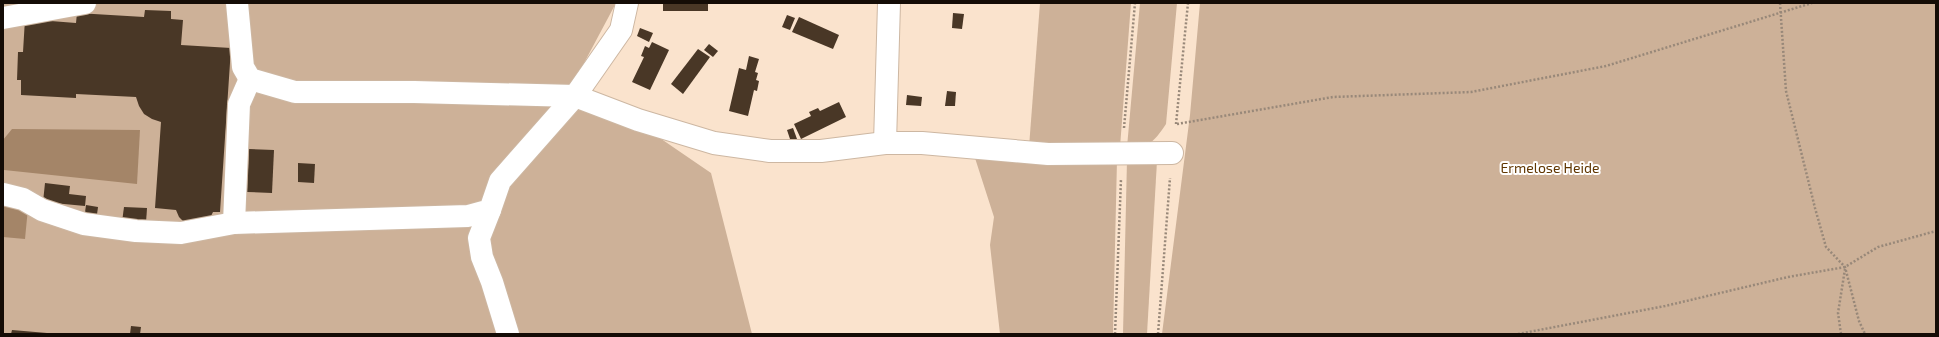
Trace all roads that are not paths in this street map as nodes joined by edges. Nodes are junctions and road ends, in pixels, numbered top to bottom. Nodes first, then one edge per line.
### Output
1 (85, 3) edge
2 (238, 3) edge
3 (627, 3) edge
4 (889, 3) edge
5 (3, 18) edge
6 (250, 79) junction
7 (575, 96) junction
8 (885, 143) junction
9 (1172, 153) dead end
10 (3, 194) edge
11 (490, 210) junction
12 (234, 223) junction
13 (508, 334) edge

1 - 5 lane
2 - 6 lane
3 - 7 lane
4 - 8 lane
6 - 7 lane
6 - 12 lane
7 - 8 lane
7 - 11 lane
8 - 9 lane
10 - 12 lane
11 - 12 lane
11 - 13 lane

